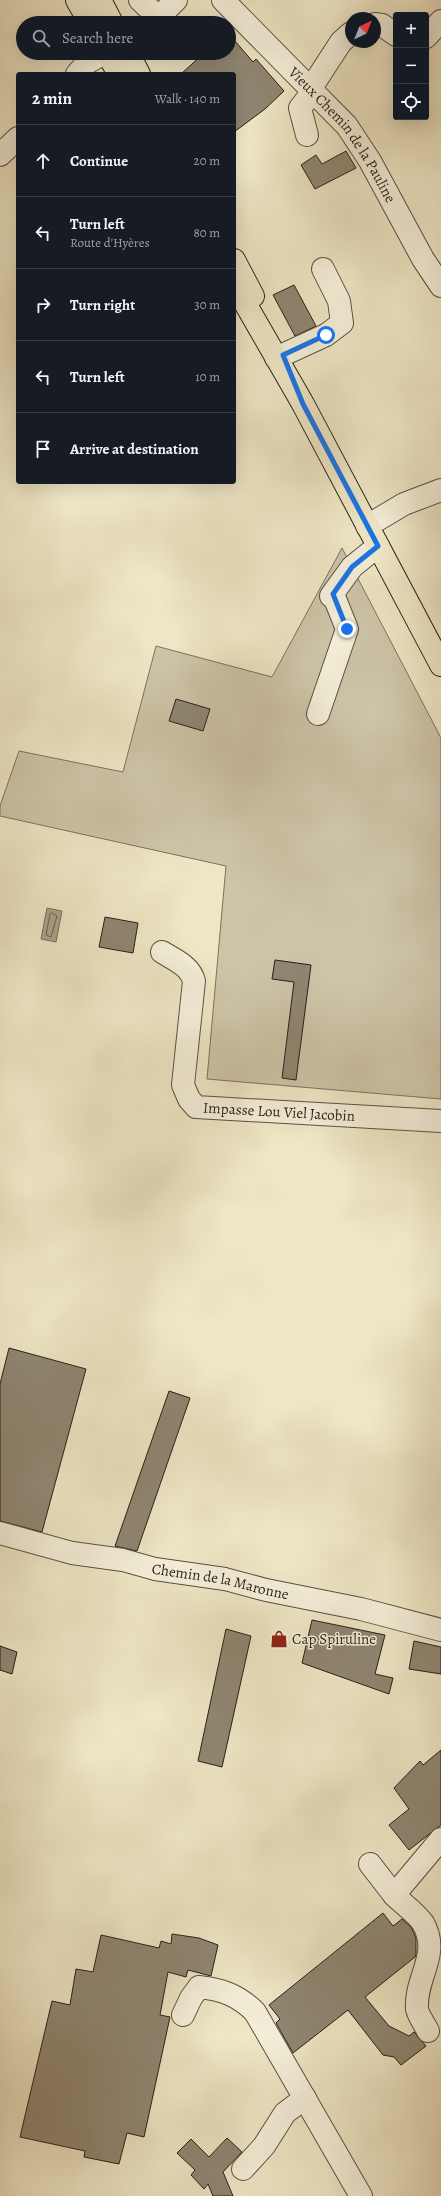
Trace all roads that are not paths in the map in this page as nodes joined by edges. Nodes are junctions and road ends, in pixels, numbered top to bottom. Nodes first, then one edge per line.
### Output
1 (77, 0) edge
2 (100, 0) edge
3 (140, 0) edge
4 (176, 0) edge
5 (223, 0) edge
6 (86, 16) edge
7 (108, 16) edge
8 (152, 16) edge
9 (159, 16) edge
10 (441, 21) edge
11 (381, 25) edge
12 (393, 33) edge
13 (429, 34) edge
14 (345, 38) edge
15 (92, 60) edge
16 (111, 60) edge
17 (131, 60) edge
18 (79, 72) edge
19 (117, 72) edge
20 (137, 72) edge
21 (312, 89) junction
22 (307, 135) dead end
23 (16, 140) edge
24 (0, 155) edge
25 (236, 264) edge
26 (323, 269) dead end
27 (441, 286) edge
28 (236, 287) edge
29 (280, 356) junction
30 (441, 490) edge
31 (367, 526) junction
32 (378, 546) junction
33 (441, 664) edge
34 (318, 714) dead end
35 (162, 952) dead end
36 (441, 1121) edge
37 (0, 1533) edge
38 (441, 1630) edge
39 (441, 1839) edge
40 (370, 1864) dead end
41 (394, 1895) junction
42 (183, 2015) dead end
43 (428, 2031) dead end
44 (304, 2098) junction
45 (243, 2169) dead end
46 (361, 2196) edge

1 - 6 main road
2 - 7 main road
3 - 8 street
4 - 9 street
5 - 21 street, Vieux Chemin de la Pauline
10 - 13 street
11 - 12 street
14 - 21 street
15 - 18 street
16 - 19 main road
17 - 20 main road
21 - 22 street
21 - 27 street, Vieux Chemin de la Pauline
23 - 24 street
25 - 29 main road
26 - 29 street
28 - 29 main road
29 - 31 main road
30 - 31 street
31 - 32 main road
32 - 33 main road
32 - 34 street
35 - 36 street, Impasse Lou Viel Jacobin
37 - 38 street, Chemin de la Maronne
39 - 41 street
40 - 41 street
41 - 43 street
42 - 44 street
44 - 45 street
44 - 46 street

